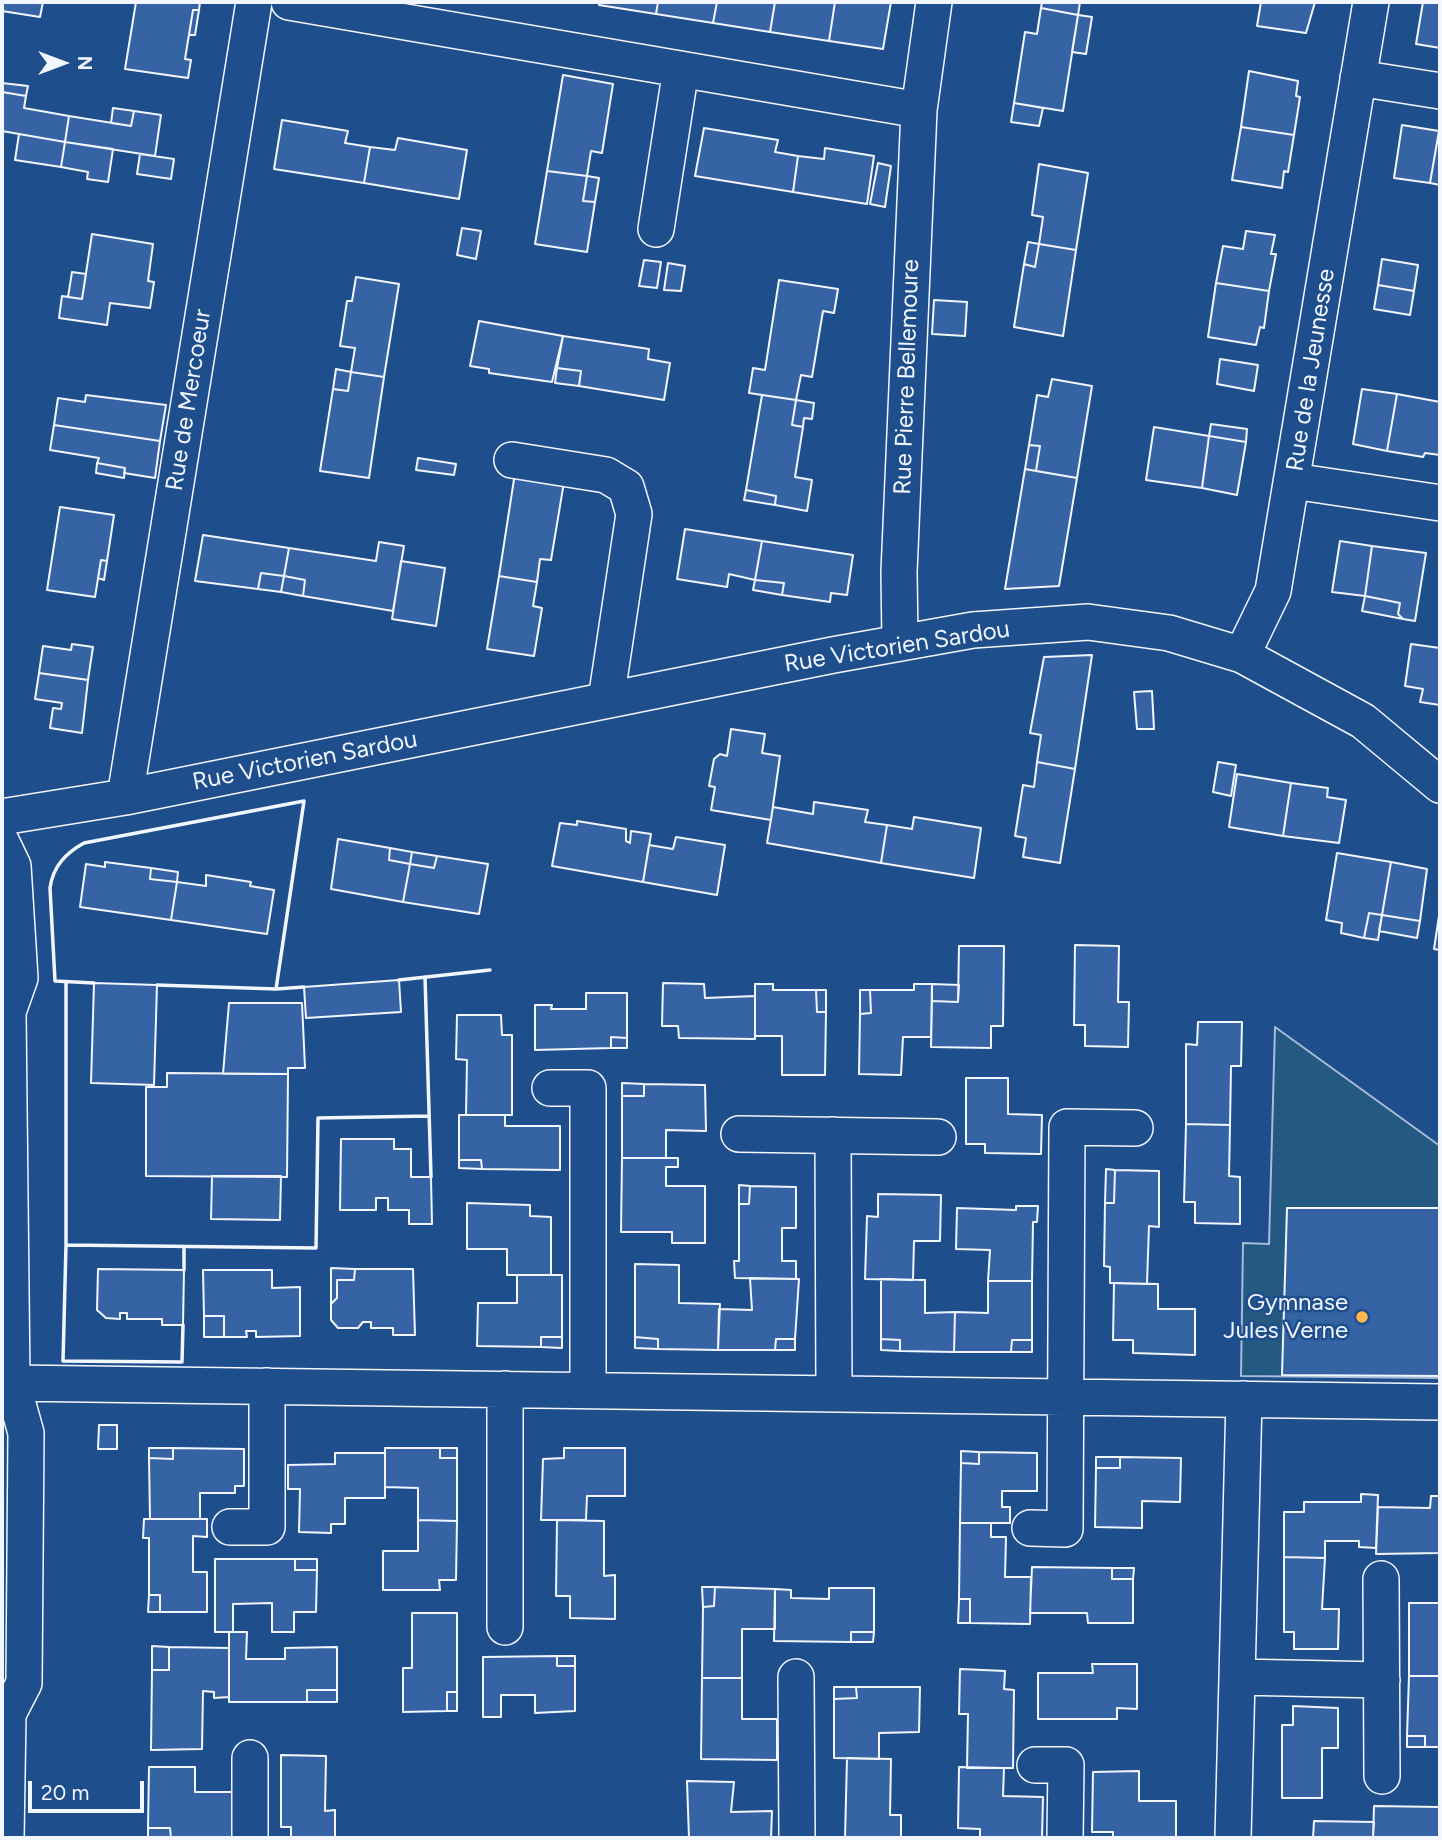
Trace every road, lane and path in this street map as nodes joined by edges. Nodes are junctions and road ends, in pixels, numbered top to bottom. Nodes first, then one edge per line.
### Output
1 (254, 2) edge
2 (289, 2) edge
3 (934, 2) edge
4 (1371, 2) edge
5 (681, 69) junction
6 (1358, 78) junction
7 (1440, 91) edge
8 (919, 110) junction
9 (656, 229) dead end
10 (512, 460) dead end
11 (1293, 481) junction
12 (1440, 503) edge
13 (900, 643) junction
14 (1242, 655) junction
15 (606, 700) junction
16 (1440, 785) edge
17 (125, 797) junction
18 (2, 817) edge
19 (2, 843) edge
20 (5, 1007) edge
21 (550, 1088) dead end
22 (1135, 1128) dead end
23 (739, 1134) dead end
24 (833, 1135) junction
25 (937, 1137) dead end
26 (267, 1386) junction
27 (505, 1389) junction
28 (588, 1390) junction
29 (834, 1394) junction
30 (7, 1395) edge
31 (1066, 1397) junction
32 (1244, 1399) junction
33 (1440, 1402) edge
34 (230, 1527) dead end
35 (1030, 1528) dead end
36 (1381, 1579) dead end
37 (505, 1627) dead end
38 (796, 1677) dead end
39 (1237, 1677) junction
40 (1381, 1680) junction
41 (4, 1711) edge
42 (250, 1758) dead end
43 (1035, 1765) dead end
44 (1381, 1776) dead end
45 (6, 1838) edge
46 (250, 1838) edge
47 (797, 1838) edge
48 (1065, 1838) edge
49 (1233, 1838) edge

1 - 17 street, Rue de Mercoeur
2 - 5 street
3 - 8 street, Rue Pierre Bellemoure
4 - 6 street, Rue de la Jeunesse
5 - 8 street
5 - 9 street
6 - 7 street
6 - 11 street, Rue de la Jeunesse
8 - 13 street, Rue Pierre Bellemoure
10 - 15 street
11 - 12 street
11 - 14 street, Rue de la Jeunesse
13 - 14 street, Rue Victorien Sardou
13 - 15 street, Rue Victorien Sardou
14 - 16 street, Rue Victorien Sardou
15 - 17 street, Rue Victorien Sardou
17 - 18 street, Rue Victorien Sardou
19 - 20 street
20 - 30 street
21 - 28 street
22 - 31 street
23 - 24 street
24 - 25 street
24 - 29 street
26 - 27 street
26 - 30 street
26 - 34 street
27 - 28 street
27 - 37 street
28 - 29 street
29 - 31 street
30 - 41 street
31 - 32 street
31 - 35 street
32 - 33 street
32 - 39 street
36 - 40 street
38 - 47 street
39 - 40 street
39 - 49 street
40 - 44 street
41 - 45 street
42 - 46 street
43 - 48 street

